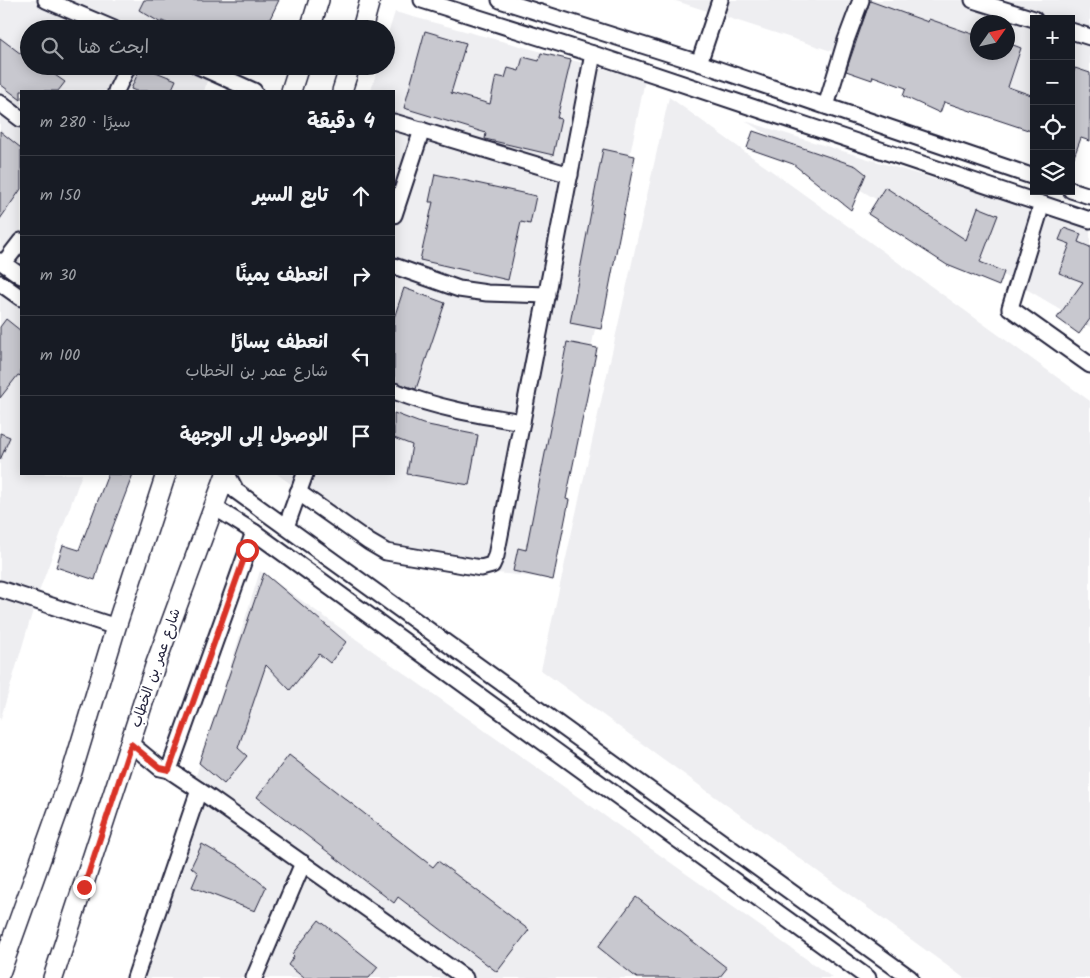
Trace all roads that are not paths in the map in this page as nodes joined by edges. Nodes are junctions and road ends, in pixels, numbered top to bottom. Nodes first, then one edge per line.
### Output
1 (46, 0) edge
2 (319, 0) edge
3 (370, 0) edge
4 (422, 0) edge
5 (500, 0) edge
6 (720, 0) edge
7 (860, 0) edge
8 (972, 0) edge
9 (1030, 18) edge
10 (93, 20) edge
11 (313, 20) edge
12 (364, 20) edge
13 (1075, 32) edge
14 (1090, 37) edge
15 (593, 54) junction
16 (699, 63) junction
17 (124, 75) edge
18 (216, 75) edge
19 (296, 75) edge
20 (347, 75) edge
21 (116, 90) edge
22 (247, 90) edge
23 (292, 90) edge
24 (342, 90) edge
25 (0, 104) edge
26 (826, 106) junction
27 (20, 118) edge
28 (395, 122) edge
29 (422, 130) junction
30 (570, 175) junction
31 (1030, 176) edge
32 (1075, 191) edge
33 (1090, 196) edge
34 (1042, 204) junction
35 (395, 212) edge
36 (1090, 220) edge
37 (20, 242) edge
38 (2, 262) edge
39 (395, 266) edge
40 (20, 275) edge
41 (0, 283) edge
42 (546, 295) junction
43 (20, 297) edge
44 (1090, 365) edge
45 (395, 391) edge
46 (522, 422) junction
47 (166, 475) edge
48 (227, 475) edge
49 (228, 475) edge
50 (305, 475) edge
51 (236, 491) junction
52 (298, 492) junction
53 (220, 511) junction
54 (286, 527) junction
55 (254, 532) junction
56 (0, 589) edge
57 (116, 627) junction
58 (131, 744) junction
59 (169, 770) junction
60 (199, 790) junction
61 (303, 863) junction
62 (0, 972) edge
63 (53, 978) edge
64 (135, 978) edge
65 (254, 978) edge
66 (465, 978) edge
67 (868, 978) edge
68 (910, 978) edge

1 - 10 street
2 - 11 main road
3 - 12 main road
4 - 15 street
5 - 16 street
6 - 16 street
7 - 26 street
8 - 9 street
13 - 14 street
15 - 30 street
15 - 34 street
16 - 26 street
17 - 21 street
18 - 22 street
19 - 23 main road
20 - 24 main road
25 - 27 street
26 - 31 street
28 - 29 street
29 - 30 street
29 - 35 street
30 - 42 street
32 - 33 street
34 - 36 street
34 - 44 street
37 - 38 street
38 - 40 street
39 - 42 street
41 - 43 street
42 - 46 street
45 - 46 street
46 - 52 street
47 - 57 main road
48 - 53 main road, شارع عمر بن الخطاب
49 - 51 street
50 - 52 street
51 - 53 street
51 - 54 street
52 - 54 street
53 - 55 street
53 - 58 main road, شارع عمر بن الخطاب
54 - 68 street
55 - 59 street
55 - 67 street
56 - 57 street
57 - 62 main road
58 - 59 street
58 - 63 main road, شارع عمر بن الخطاب
59 - 60 street
60 - 61 street
60 - 64 street
61 - 65 street
61 - 66 street

